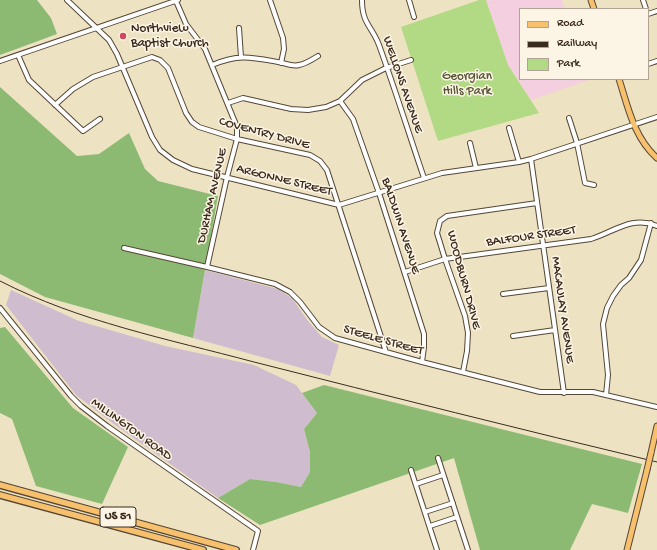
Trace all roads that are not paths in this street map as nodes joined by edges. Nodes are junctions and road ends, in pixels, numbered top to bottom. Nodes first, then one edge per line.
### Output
1 (68, 0) edge
2 (177, 0) edge
3 (270, 0) edge
4 (362, 0) edge
5 (409, 0) edge
6 (414, 17) dead end
7 (96, 28) junction
8 (239, 28) dead end
9 (18, 55) junction
10 (318, 56) dead end
11 (241, 57) junction
12 (410, 60) dead end
13 (0, 61) edge
14 (281, 62) junction
15 (212, 65) junction
16 (122, 66) junction
17 (386, 68) junction
18 (619, 80) edge
19 (340, 101) junction
20 (228, 103) junction
21 (55, 105) junction
22 (657, 117) edge
23 (569, 118) dead end
24 (100, 119) dead end
25 (634, 125) junction
26 (509, 128) dead end
27 (237, 139) junction
28 (470, 143) dead end
29 (577, 143) junction
30 (657, 158) edge
31 (531, 159) junction
32 (519, 162) junction
33 (476, 168) junction
34 (226, 178) junction
35 (424, 178) junction
36 (594, 185) dead end
37 (379, 193) junction
38 (537, 203) junction
39 (339, 205) junction
40 (651, 223) junction
41 (657, 226) edge
42 (544, 245) junction
43 (124, 248) dead end
44 (445, 259) junction
45 (207, 267) junction
46 (405, 272) junction
47 (549, 288) junction
48 (503, 294) dead end
49 (0, 308) edge
50 (555, 330) junction
51 (513, 336) dead end
52 (386, 352) junction
53 (422, 362) junction
54 (463, 372) junction
55 (564, 393) junction
56 (606, 395) junction
57 (657, 407) edge
58 (657, 426) edge
59 (438, 458) dead end
60 (411, 470) dead end
61 (443, 475) junction
62 (416, 484) junction
63 (0, 485) edge
64 (0, 495) edge
65 (453, 502) junction
66 (424, 512) junction
67 (457, 517) junction
68 (430, 526) junction
69 (203, 550) edge
70 (236, 550) edge
71 (253, 550) edge
72 (437, 550) edge
73 (468, 550) edge
74 (626, 550) edge

1 - 7 street, ARGONNE STREET
2 - 7 street
2 - 15 street, DURHAM AVENUE
3 - 14 street
4 - 17 street, WELLONS AVENUE
5 - 6 street
7 - 9 street
7 - 16 street, ARGONNE STREET
8 - 11 street
9 - 13 street
9 - 21 street
10 - 14 street
11 - 14 street
11 - 15 street
12 - 17 street
15 - 20 street, DURHAM AVENUE
16 - 21 street, COVENTRY DRIVE
16 - 27 street, COVENTRY DRIVE
16 - 34 street, ARGONNE STREET
17 - 19 street
17 - 35 street, WELLONS AVENUE
18 - 25 main road
19 - 20 street
19 - 37 street, BALDWIN AVENUE
20 - 27 street, DURHAM AVENUE
21 - 24 street
22 - 25 street, ARGONNE STREET
23 - 29 street
25 - 29 street, ARGONNE STREET
25 - 30 main road
26 - 32 street
27 - 34 street, DURHAM AVENUE
27 - 39 street, COVENTRY DRIVE
28 - 33 street
29 - 31 street, ARGONNE STREET
29 - 36 street
31 - 32 street, ARGONNE STREET
31 - 38 street, MACAULAY AVENUE
32 - 33 street, ARGONNE STREET
33 - 35 street, ARGONNE STREET
34 - 39 street, ARGONNE STREET
34 - 45 street, DURHAM AVENUE
35 - 37 street, ARGONNE STREET
37 - 39 street, ARGONNE STREET
37 - 46 street, BALDWIN AVENUE
38 - 42 street, MACAULAY AVENUE
38 - 44 street, WOODBURN DRIVE
39 - 52 street, COVENTRY DRIVE
40 - 41 street, BALFOUR STREET
40 - 42 street, BALFOUR STREET
40 - 56 street
42 - 44 street, BALFOUR STREET
42 - 47 street, MACAULAY AVENUE
43 - 45 street, STEELE STREET
44 - 46 street, BALFOUR STREET
44 - 54 street, WOODBURN DRIVE
45 - 52 street, STEELE STREET
46 - 53 street, BALDWIN AVENUE
47 - 48 street
47 - 50 street, MACAULAY AVENUE
49 - 71 street, MILLINGTON ROAD
50 - 51 street
50 - 55 street, MACAULAY AVENUE
52 - 53 street, STEELE STREET
53 - 54 street, STEELE STREET
54 - 55 street, STEELE STREET
55 - 56 street, STEELE STREET
56 - 57 street, STEELE STREET
58 - 74 main road, bridge
59 - 61 street
60 - 62 street
61 - 62 street
61 - 65 street
62 - 66 street
63 - 70 highway, US 51
64 - 69 highway, US 51
65 - 66 street
65 - 67 street
66 - 68 street
67 - 68 street
67 - 73 street
68 - 72 street

